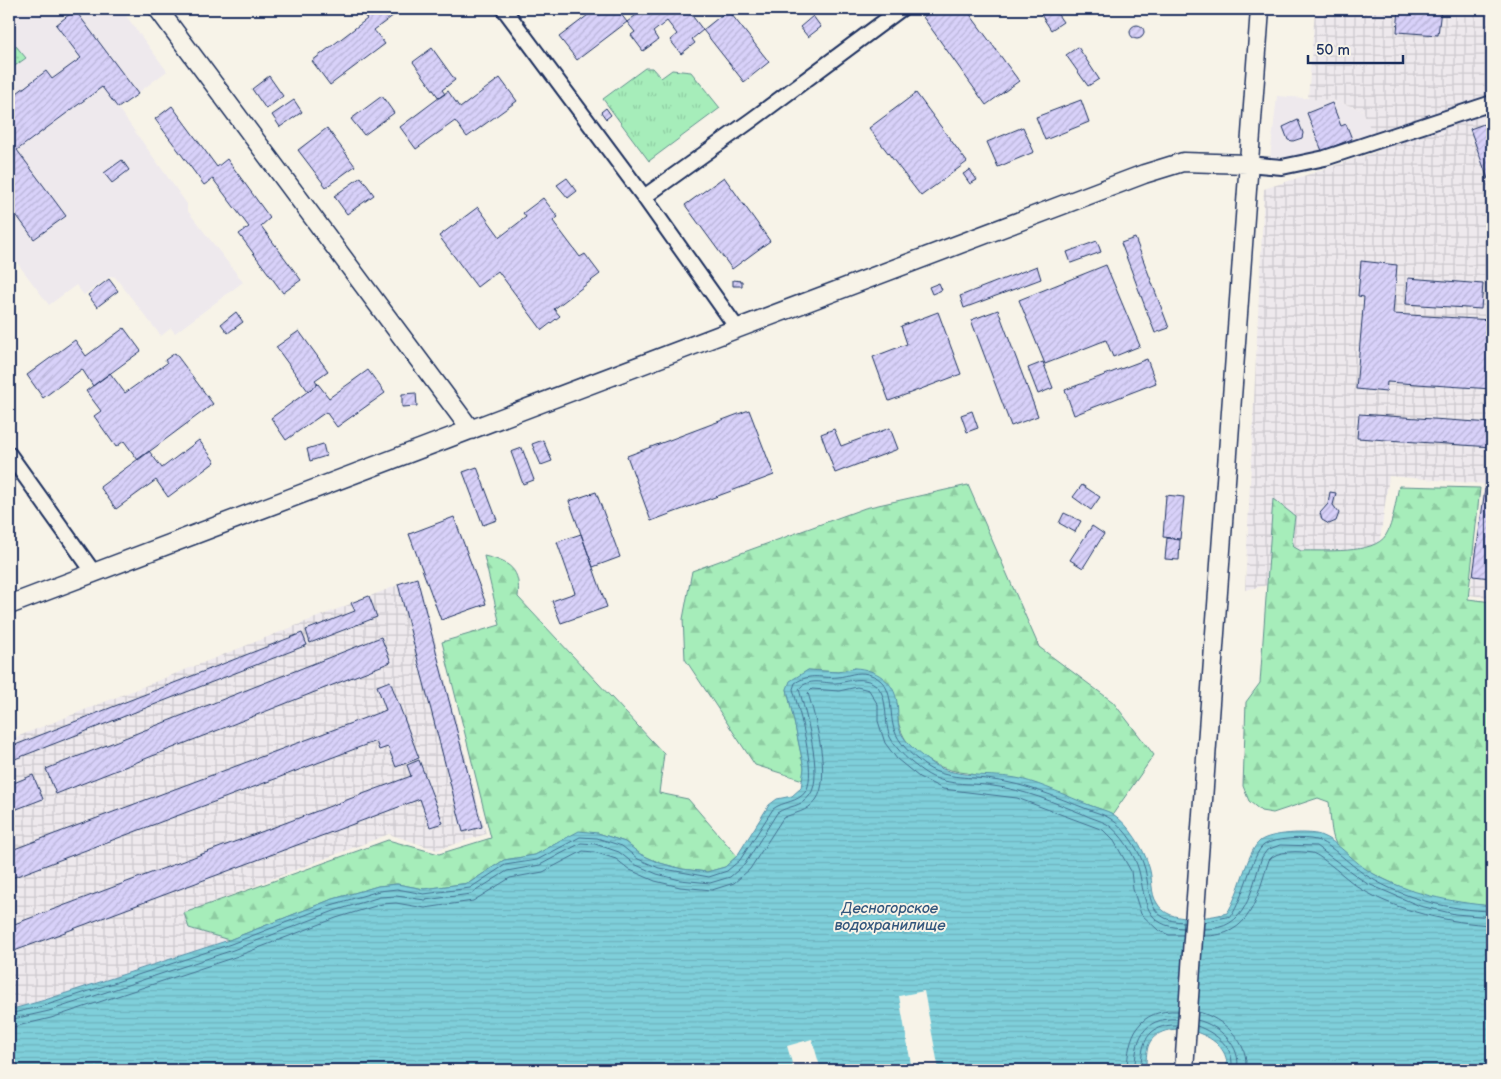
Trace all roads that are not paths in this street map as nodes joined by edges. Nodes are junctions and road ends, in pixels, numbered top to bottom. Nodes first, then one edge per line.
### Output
1 (158, 9) edge
2 (504, 9) edge
3 (901, 9) edge
4 (1260, 9) edge
5 (1492, 104) edge
6 (1247, 164) junction
7 (644, 197) junction
8 (737, 328) junction
9 (471, 430) junction
10 (9, 454) edge
11 (94, 572) junction
12 (9, 605) edge
13 (1184, 1070) edge

1 - 9 street
2 - 7 street
3 - 7 street
4 - 6 street
5 - 6 street
6 - 8 street
6 - 13 street
7 - 8 street
8 - 9 street
9 - 11 street
10 - 11 street
11 - 12 street

